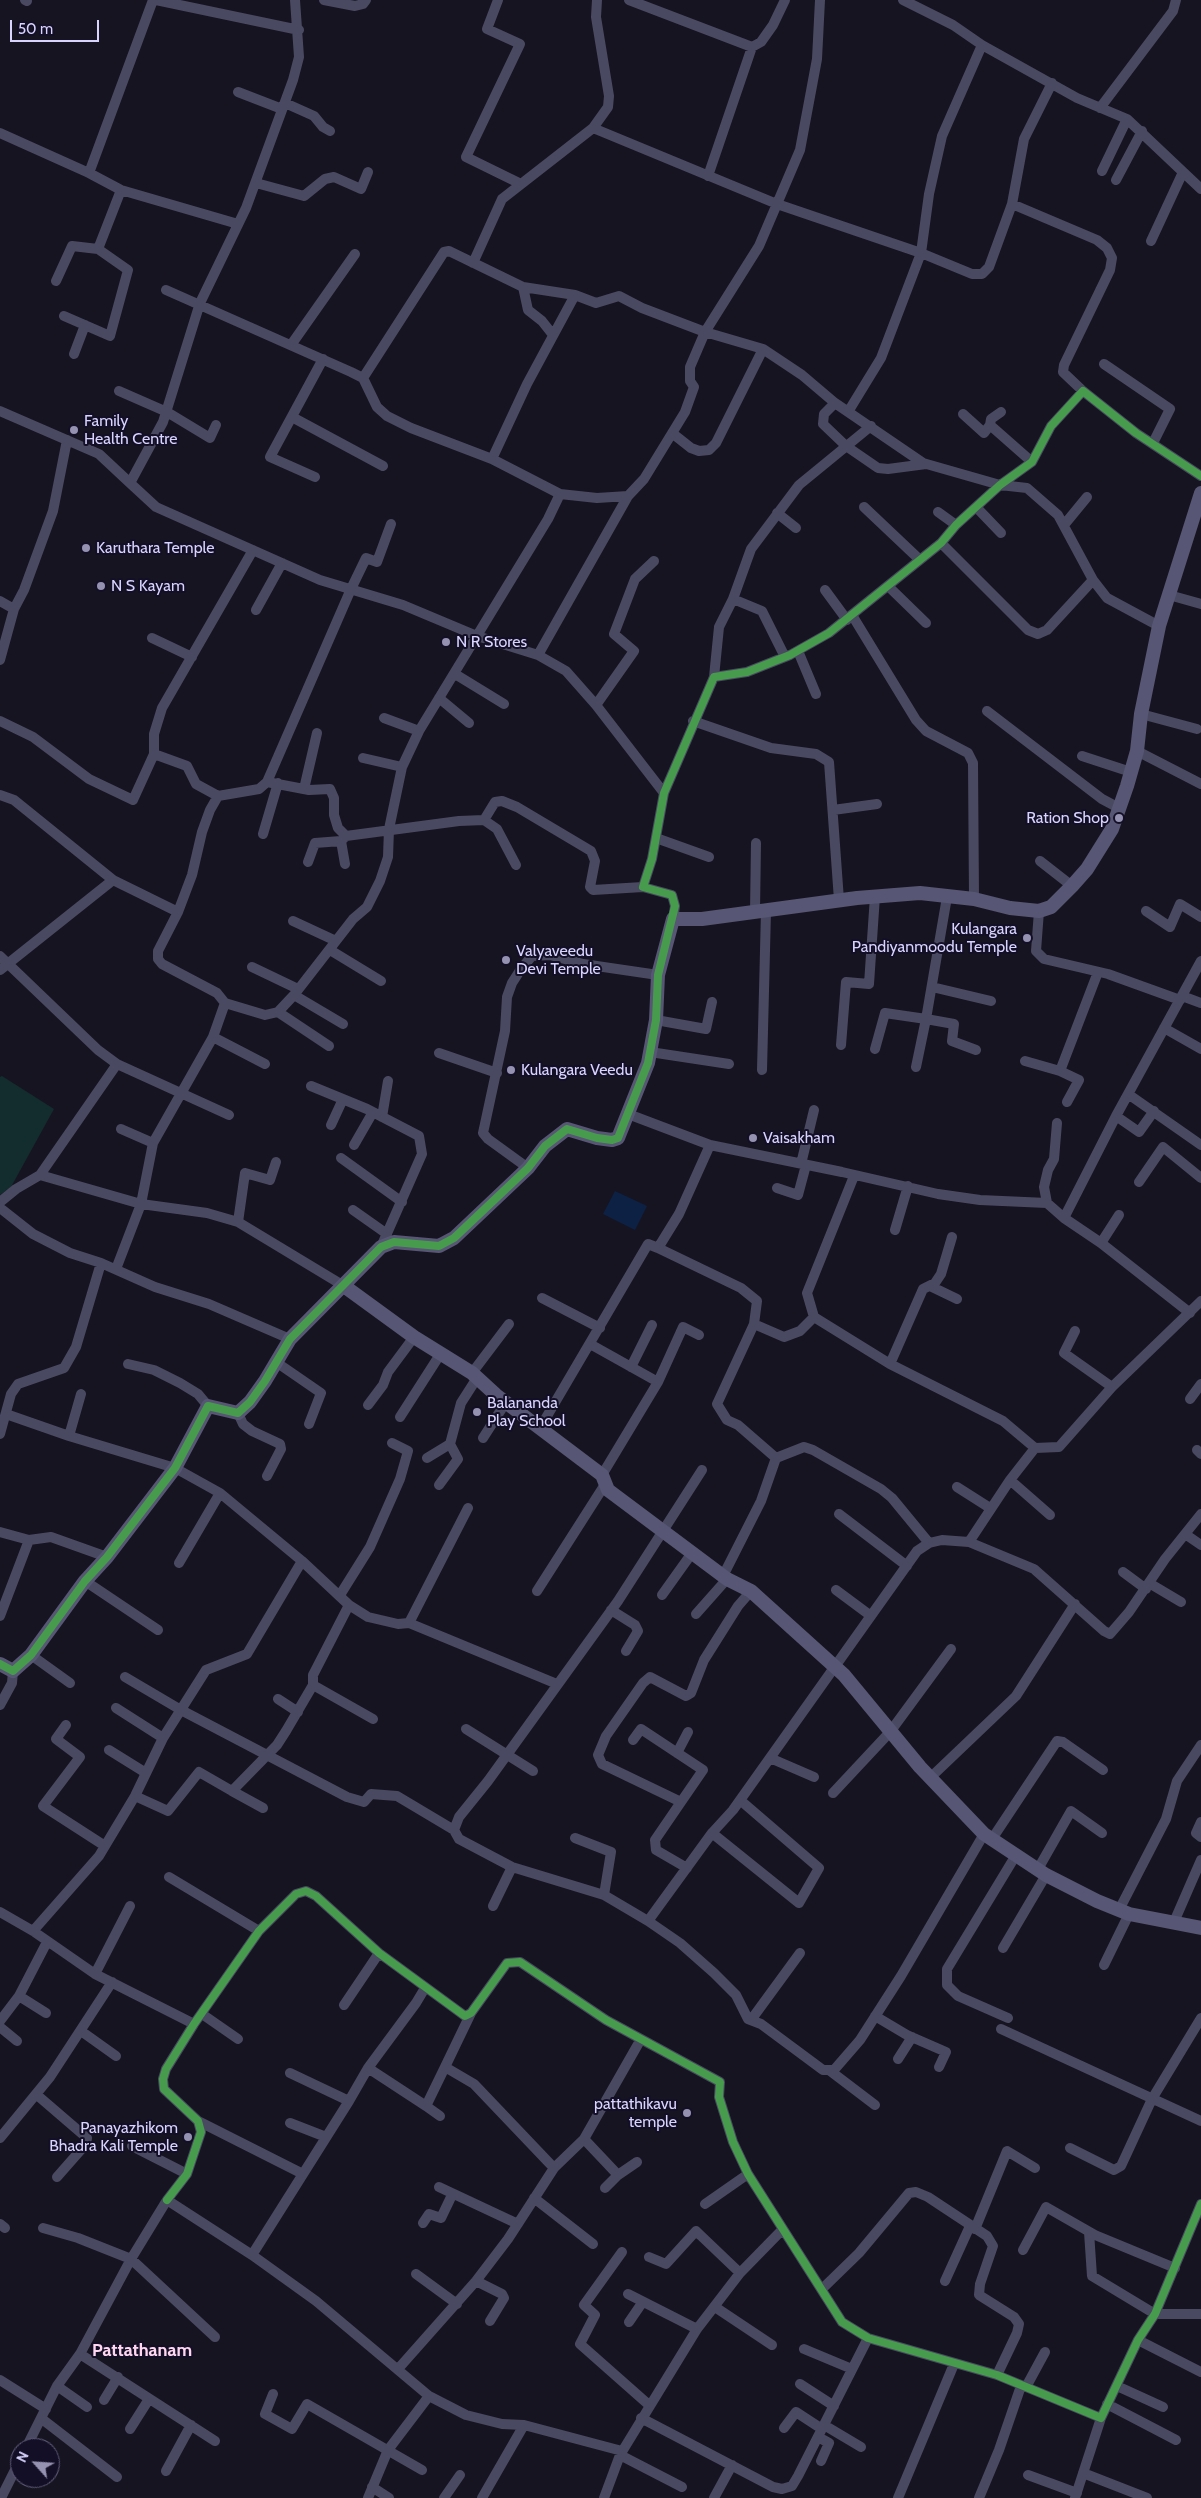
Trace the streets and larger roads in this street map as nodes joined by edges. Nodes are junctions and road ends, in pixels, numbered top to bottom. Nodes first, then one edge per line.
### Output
1 (155, 0) edge
2 (295, 0) edge
3 (324, 0) edge
4 (366, 0) edge
5 (498, 0) edge
6 (597, 0) edge
7 (629, 0) edge
8 (785, 0) edge
9 (820, 0) edge
10 (903, 0) edge
11 (1176, 0) edge
12 (298, 30) junction
13 (982, 45) junction
14 (752, 47) junction
15 (1052, 83) junction
16 (238, 92) dead end
17 (283, 106) junction
18 (1100, 108) junction
19 (1128, 119) junction
20 (593, 128) junction
21 (330, 131) dead end
22 (1142, 131) junction
23 (0, 133) edge
24 (1102, 171) dead end
25 (368, 172) dead end
26 (1183, 172) junction
27 (89, 173) junction
28 (708, 176) junction
29 (1116, 180) dead end
30 (256, 183) junction
31 (521, 184) junction
32 (1201, 189) edge
33 (121, 190) junction
34 (777, 204) junction
35 (1012, 204) junction
36 (238, 224) junction
37 (1151, 241) dead end
38 (98, 249) junction
39 (921, 253) junction
40 (356, 254) dead end
41 (473, 263) junction
42 (56, 280) dead end
43 (524, 287) junction
44 (166, 290) dead end
45 (575, 295) junction
46 (200, 303) junction
47 (64, 316) dead end
48 (85, 325) junction
49 (705, 332) junction
50 (553, 335) junction
51 (291, 345) junction
52 (762, 349) junction
53 (74, 354) dead end
54 (323, 359) junction
55 (1104, 364) dead end
56 (364, 378) junction
57 (120, 391) dead end
58 (1083, 391) junction
59 (835, 403) junction
60 (0, 410) edge
61 (167, 412) junction
62 (848, 412) junction
63 (1001, 412) dead end
64 (963, 414) dead end
65 (292, 416) junction
66 (216, 425) dead end
67 (990, 425) junction
68 (871, 426) junction
69 (672, 433) junction
70 (67, 440) junction
71 (1153, 444) junction
72 (846, 446) junction
73 (492, 459) junction
74 (1032, 462) junction
75 (927, 464) junction
76 (383, 466) dead end
77 (1201, 476) edge
78 (315, 477) dead end
79 (130, 483) junction
80 (1000, 486) junction
81 (1201, 493) edge
82 (560, 494) junction
83 (628, 496) junction
84 (1087, 497) dead end
85 (864, 507) dead end
86 (977, 508) junction
87 (938, 512) dead end
88 (777, 513) junction
89 (391, 524) dead end
90 (956, 525) junction
91 (1064, 525) junction
92 (796, 528) dead end
93 (1001, 533) dead end
94 (941, 543) junction
95 (253, 550) junction
96 (920, 560) junction
97 (654, 561) dead end
98 (282, 563) junction
99 (1093, 580) junction
100 (888, 586) junction
101 (351, 589) junction
102 (825, 590) dead end
103 (1169, 595) junction
104 (733, 599) junction
105 (0, 601) edge
106 (1201, 604) edge
107 (14, 609) junction
108 (256, 610) dead end
109 (849, 617) junction
110 (926, 624) dead end
111 (1159, 626) junction
112 (477, 636) junction
113 (152, 638) dead end
114 (798, 651) junction
115 (538, 655) junction
116 (192, 657) junction
117 (785, 657) junction
118 (0, 660) edge
119 (455, 674) junction
120 (714, 677) junction
121 (816, 694) dead end
122 (439, 698) junction
123 (504, 704) dead end
124 (596, 705) junction
125 (987, 711) dead end
126 (1141, 714) junction
127 (384, 718) dead end
128 (0, 721) edge
129 (693, 721) junction
130 (470, 722) dead end
131 (1197, 729) dead end
132 (418, 730) junction
133 (317, 733) dead end
134 (1137, 752) junction
135 (154, 754) junction
136 (1082, 756) dead end
137 (363, 758) dead end
138 (402, 767) junction
139 (1131, 772) junction
140 (267, 782) junction
141 (278, 783) junction
142 (1201, 784) edge
143 (304, 789) junction
144 (664, 793) junction
145 (0, 794) edge
146 (218, 796) junction
147 (877, 804) dead end
148 (1119, 808) junction
149 (833, 810) junction
150 (484, 820) junction
151 (390, 829) junction
152 (263, 834) dead end
153 (343, 838) junction
154 (656, 838) junction
155 (756, 843) dead end
156 (709, 857) dead end
157 (1040, 861) dead end
158 (308, 862) dead end
159 (345, 864) dead end
160 (516, 865) dead end
161 (113, 880) junction
162 (643, 886) junction
163 (1072, 886) junction
164 (875, 896) junction
165 (947, 897) junction
166 (974, 899) junction
167 (839, 900) junction
168 (1039, 910) junction
169 (1146, 911) dead end
170 (178, 912) junction
171 (761, 912) junction
172 (1201, 917) edge
173 (672, 919) junction
174 (293, 921) dead end
175 (336, 941) junction
176 (330, 950) junction
177 (0, 956) edge
178 (1201, 962) edge
179 (252, 967) dead end
180 (4, 968) edge
181 (1098, 972) junction
182 (658, 975) junction
183 (382, 981) dead end
184 (932, 987) junction
185 (296, 992) junction
186 (1181, 998) junction
187 (712, 1002) dead end
188 (991, 1002) dead end
189 (225, 1003) junction
190 (1201, 1003) edge
191 (278, 1012) junction
192 (926, 1019) junction
193 (656, 1020) junction
194 (343, 1024) dead end
195 (1164, 1028) junction
196 (213, 1037) junction
197 (841, 1045) dead end
198 (329, 1046) dead end
199 (875, 1049) dead end
200 (1201, 1049) edge
201 (976, 1050) dead end
202 (650, 1052) junction
203 (439, 1053) dead end
204 (1025, 1062) dead end
205 (117, 1064) junction
206 (265, 1064) dead end
207 (729, 1064) dead end
208 (916, 1067) dead end
209 (762, 1070) dead end
210 (1060, 1071) junction
211 (497, 1073) junction
212 (388, 1081) dead end
213 (311, 1086) dead end
214 (180, 1093) junction
215 (1128, 1094) junction
216 (343, 1099) junction
217 (1067, 1102) dead end
218 (814, 1110) dead end
219 (1154, 1112) junction
220 (378, 1114) junction
221 (628, 1114) junction
222 (229, 1115) dead end
223 (1116, 1116) junction
224 (1056, 1123) dead end
225 (332, 1125) dead end
226 (121, 1130) dead end
227 (153, 1142) junction
228 (354, 1145) dead end
229 (710, 1145) junction
230 (1201, 1145) edge
231 (340, 1158) dead end
232 (276, 1162) dead end
233 (803, 1165) junction
234 (528, 1168) junction
235 (40, 1175) junction
236 (854, 1176) junction
237 (1201, 1178) edge
238 (1139, 1182) dead end
239 (908, 1186) junction
240 (777, 1188) dead end
241 (0, 1202) edge
242 (402, 1202) junction
243 (1048, 1202) junction
244 (142, 1204) junction
245 (0, 1208) edge
246 (353, 1210) dead end
247 (1118, 1215) dead end
248 (1064, 1218) junction
249 (238, 1222) junction
250 (895, 1230) dead end
251 (952, 1237) dead end
252 (383, 1240) junction
253 (1101, 1243) junction
254 (658, 1248) junction
255 (100, 1263) junction
256 (116, 1269) junction
257 (344, 1286) junction
258 (930, 1286) junction
259 (542, 1298) dead end
260 (958, 1300) dead end
261 (1201, 1301) edge
262 (1195, 1312) edge
263 (814, 1317) junction
264 (510, 1324) dead end
265 (754, 1324) junction
266 (652, 1325) dead end
267 (600, 1328) junction
268 (1075, 1331) dead end
269 (699, 1335) dead end
270 (414, 1337) junction
271 (290, 1339) junction
272 (590, 1344) junction
273 (440, 1353) junction
274 (276, 1362) junction
275 (128, 1364) dead end
276 (890, 1364) junction
277 (631, 1367) junction
278 (474, 1375) junction
279 (658, 1382) junction
280 (1201, 1384) edge
281 (1112, 1387) junction
282 (81, 1394) dead end
283 (1190, 1399) dead end
284 (506, 1402) junction
285 (368, 1404) dead end
286 (208, 1406) junction
287 (238, 1413) junction
288 (6, 1414) junction
289 (400, 1417) dead end
290 (309, 1424) dead end
291 (540, 1428) junction
292 (0, 1432) edge
293 (69, 1436) junction
294 (483, 1438) dead end
295 (392, 1443) dead end
296 (450, 1444) junction
297 (1036, 1448) junction
298 (427, 1458) dead end
299 (776, 1458) junction
300 (175, 1468) junction
301 (702, 1470) dead end
302 (267, 1476) dead end
303 (603, 1480) junction
304 (1010, 1480) junction
305 (439, 1485) dead end
306 (957, 1487) dead end
307 (220, 1493) junction
308 (468, 1508) dead end
309 (990, 1508) junction
310 (839, 1514) dead end
311 (1050, 1515) dead end
312 (1201, 1515) edge
313 (662, 1530) junction
314 (0, 1532) edge
315 (1185, 1534) junction
316 (29, 1540) junction
317 (969, 1542) junction
318 (929, 1544) junction
319 (1201, 1545) edge
320 (692, 1553) junction
321 (108, 1557) junction
322 (302, 1561) junction
323 (179, 1563) dead end
324 (907, 1566) junction
325 (1123, 1572) dead end
326 (725, 1577) junction
327 (85, 1581) junction
328 (1148, 1586) junction
329 (836, 1590) dead end
330 (537, 1591) dead end
331 (751, 1591) junction
332 (340, 1595) junction
333 (662, 1595) dead end
334 (1181, 1602) dead end
335 (1075, 1604) junction
336 (349, 1605) junction
337 (611, 1610) junction
338 (696, 1614) dead end
339 (0, 1616) edge
340 (871, 1616) junction
341 (409, 1623) junction
342 (158, 1630) dead end
343 (951, 1649) dead end
344 (626, 1651) dead end
345 (31, 1655) junction
346 (0, 1664) edge
347 (835, 1666) junction
348 (13, 1671) junction
349 (125, 1677) dead end
350 (70, 1683) dead end
351 (557, 1684) junction
352 (313, 1685) junction
353 (278, 1699) dead end
354 (0, 1705) edge
355 (116, 1708) dead end
356 (181, 1710) junction
357 (298, 1712) junction
358 (373, 1718) dead end
359 (66, 1725) dead end
360 (466, 1729) dead end
361 (688, 1732) dead end
362 (890, 1732) junction
363 (163, 1738) junction
364 (633, 1740) dead end
365 (1201, 1746) edge
366 (109, 1750) dead end
367 (677, 1753) junction
368 (508, 1755) junction
369 (267, 1756) junction
370 (770, 1758) junction
371 (1103, 1770) dead end
372 (533, 1771) dead end
373 (146, 1773) junction
374 (814, 1777) dead end
375 (932, 1778) junction
376 (232, 1790) junction
377 (833, 1793) dead end
378 (135, 1796) junction
379 (740, 1800) junction
380 (681, 1802) junction
381 (263, 1808) dead end
382 (1201, 1822) edge
383 (454, 1830) junction
384 (712, 1833) junction
385 (1102, 1833) dead end
386 (1201, 1836) edge
387 (988, 1837) junction
388 (575, 1838) dead end
389 (105, 1846) junction
390 (1016, 1855) junction
391 (1201, 1860) edge
392 (512, 1867) junction
393 (687, 1868) junction
394 (1042, 1872) junction
395 (169, 1877) dead end
396 (604, 1895) junction
397 (130, 1906) dead end
398 (493, 1906) dead end
399 (0, 1912) edge
400 (1124, 1912) junction
401 (648, 1921) junction
402 (1174, 1922) junction
403 (1201, 1928) edge
404 (33, 1931) junction
405 (259, 1931) junction
406 (47, 1942) junction
407 (1003, 1948) dead end
408 (379, 1953) junction
409 (800, 1953) dead end
410 (1104, 1965) dead end
411 (95, 1974) junction
412 (112, 1982) junction
413 (425, 1988) junction
414 (18, 1996) junction
415 (344, 2005) dead end
416 (46, 2013) dead end
417 (471, 2013) junction
418 (202, 2014) junction
419 (875, 2016) junction
420 (1008, 2018) dead end
421 (1201, 2018) edge
422 (751, 2020) junction
423 (0, 2021) edge
424 (194, 2024) junction
425 (0, 2027) edge
426 (1001, 2029) dead end
427 (81, 2030) junction
428 (912, 2037) junction
429 (238, 2039) dead end
430 (641, 2039) junction
431 (17, 2041) dead end
432 (116, 2056) dead end
433 (898, 2058) dead end
434 (445, 2067) junction
435 (939, 2067) dead end
436 (368, 2068) junction
437 (829, 2070) junction
438 (290, 2073) dead end
439 (37, 2095) junction
440 (1152, 2099) junction
441 (350, 2101) junction
442 (876, 2105) dead end
443 (426, 2106) junction
444 (440, 2116) dead end
445 (198, 2121) junction
446 (1201, 2121) edge
447 (290, 2123) dead end
448 (326, 2137) junction
449 (0, 2138) edge
450 (584, 2139) junction
451 (132, 2146) dead end
452 (1070, 2148) dead end
453 (637, 2162) dead end
454 (554, 2168) junction
455 (1035, 2168) dead end
456 (187, 2174) junction
457 (302, 2174) junction
458 (748, 2174) junction
459 (618, 2175) junction
460 (57, 2177) dead end
461 (439, 2187) dead end
462 (605, 2188) dead end
463 (452, 2195) junction
464 (534, 2198) junction
465 (167, 2200) junction
466 (705, 2204) dead end
467 (1200, 2209) edge
468 (423, 2223) dead end
469 (518, 2224) junction
470 (973, 2227) junction
471 (43, 2228) dead end
472 (783, 2230) junction
473 (1089, 2232) junction
474 (593, 2244) dead end
475 (1023, 2250) dead end
476 (622, 2252) dead end
477 (252, 2255) junction
478 (648, 2257) dead end
479 (131, 2259) junction
480 (1175, 2268) junction
481 (740, 2273) junction
482 (416, 2274) dead end
483 (476, 2281) junction
484 (944, 2281) dead end
485 (822, 2289) junction
486 (628, 2294) dead end
487 (642, 2302) junction
488 (456, 2304) junction
489 (715, 2307) junction
490 (1155, 2314) junction
491 (1201, 2314) edge
492 (490, 2322) dead end
493 (629, 2322) dead end
494 (697, 2329) junction
495 (215, 2337) dead end
496 (868, 2338) junction
497 (1138, 2340) junction
498 (772, 2345) dead end
499 (804, 2349) dead end
500 (1045, 2352) dead end
501 (80, 2354) junction
502 (954, 2364) junction
503 (398, 2369) junction
504 (852, 2369) junction
505 (1201, 2372) edge
506 (998, 2374) junction
507 (118, 2377) junction
508 (0, 2380) edge
509 (800, 2384) dead end
510 (57, 2386) junction
511 (1024, 2386) junction
512 (1117, 2386) junction
513 (274, 2394) dead end
514 (429, 2396) junction
515 (149, 2398) junction
516 (104, 2400) dead end
517 (1107, 2404) junction
518 (648, 2405) junction
519 (87, 2406) dead end
520 (834, 2406) junction
521 (1163, 2407) dead end
522 (46, 2409) junction
523 (641, 2418) junction
524 (1101, 2418) junction
525 (42, 2419) junction
526 (524, 2425) junction
527 (190, 2426) junction
528 (784, 2428) dead end
529 (130, 2429) dead end
530 (821, 2430) junction
531 (32, 2438) edge
532 (1176, 2440) dead end
533 (215, 2441) dead end
534 (861, 2447) dead end
535 (388, 2450) junction
536 (621, 2453) junction
537 (822, 2461) dead end
538 (732, 2465) junction
539 (422, 2470) dead end
540 (166, 2471) dead end
541 (1083, 2473) junction
542 (460, 2475) dead end
543 (1028, 2475) dead end
544 (117, 2477) dead end
545 (10, 2480) edge
546 (372, 2487) junction
547 (682, 2487) dead end
548 (1076, 2495) edge
549 (1, 2498) edge
550 (368, 2498) edge
551 (389, 2498) edge
552 (444, 2498) edge
553 (482, 2498) edge
554 (604, 2498) edge
555 (714, 2498) edge
556 (898, 2498) edge
557 (979, 2498) edge
558 (1147, 2498) edge

1 - 12 street
1 - 27 street
2 - 12 street
3 - 4 street
5 - 31 street
6 - 20 street
7 - 14 street
8 - 14 street
9 - 34 street
10 - 13 street
11 - 18 street
12 - 17 street
13 - 15 street
13 - 39 street
14 - 28 street
15 - 18 street
15 - 35 street
16 - 17 street
17 - 21 street
17 - 30 street
18 - 19 street
19 - 22 street
19 - 24 street
20 - 28 street
20 - 31 street
22 - 26 street
22 - 29 street
23 - 27 street
25 - 30 street
26 - 32 street
26 - 37 street
27 - 33 street
28 - 34 street
30 - 36 street
31 - 41 street
33 - 36 street
33 - 38 street
34 - 39 street
34 - 49 street
35 - 39 street
35 - 58 street
36 - 46 street
38 - 42 street
38 - 48 street
39 - 62 street
40 - 51 street
41 - 43 street
41 - 56 street
43 - 45 street
43 - 50 street
44 - 46 street
45 - 49 street
45 - 50 street
46 - 51 street
46 - 61 street
47 - 48 street
48 - 53 street
49 - 52 street
49 - 69 street
50 - 73 street
51 - 54 street
52 - 59 street
52 - 69 street
54 - 56 street
54 - 65 street
55 - 71 street
56 - 73 street
57 - 61 street
58 - 71 street
58 - 74 street
59 - 62 street
59 - 72 street
60 - 70 street
61 - 66 street
61 - 79 street
62 - 68 street
63 - 67 street
64 - 67 street
65 - 76 street
65 - 78 street
67 - 74 street
68 - 72 street
68 - 75 street
69 - 83 street
70 - 79 street
70 - 107 street
71 - 77 street
72 - 75 street
72 - 88 street
73 - 82 street
74 - 80 street
75 - 80 street
79 - 95 street
80 - 86 street
80 - 91 street
81 - 103 street
82 - 83 street
82 - 112 street
83 - 115 street
84 - 91 street
85 - 96 street
86 - 90 street
86 - 93 street
87 - 90 street
88 - 92 street
88 - 104 street
89 - 101 street
90 - 94 street
91 - 99 street
94 - 96 street
94 - 99 street
95 - 98 street
95 - 116 street
96 - 100 street
97 - 124 street
98 - 101 street
98 - 108 street
99 - 111 street
100 - 109 street
100 - 110 street
101 - 112 street
101 - 140 street
102 - 109 street
103 - 106 street
103 - 111 street
104 - 117 street
104 - 120 street
105 - 107 street
107 - 118 street
109 - 114 street
109 - 166 street
111 - 126 street
112 - 115 street
112 - 119 street
113 - 116 street
114 - 117 street
114 - 121 street
115 - 124 street
116 - 135 street
117 - 120 street
119 - 122 street
119 - 123 street
120 - 129 street
122 - 130 street
122 - 132 street
124 - 144 street
125 - 148 street
126 - 131 street
126 - 134 street
127 - 132 street
128 - 135 street
129 - 144 street
129 - 149 street
132 - 138 street
133 - 143 street
134 - 139 street
134 - 142 street
135 - 146 street
136 - 139 street
137 - 138 street
138 - 151 street
139 - 148 street
140 - 141 street
140 - 146 street
141 - 143 street
141 - 152 street
143 - 153 street
144 - 154 street
145 - 161 street
146 - 170 street
147 - 149 street
148 - 163 street
149 - 167 street
150 - 151 street
150 - 160 street
150 - 162 street
151 - 153 street
151 - 175 street
153 - 158 street
153 - 159 street
154 - 156 street
154 - 162 street
155 - 171 street
157 - 163 street
161 - 170 street
161 - 180 street
162 - 173 street
163 - 168 street
164 - 165 street
164 - 167 street
164 - 197 street
165 - 166 street
165 - 184 street
166 - 168 street
167 - 171 street
168 - 181 street
169 - 172 street
170 - 189 street
171 - 173 street
171 - 209 street
173 - 182 street
174 - 175 street
175 - 176 street
176 - 183 street
176 - 185 street
177 - 180 street
178 - 186 street
179 - 185 street
180 - 205 street
181 - 186 street
181 - 210 street
182 - 193 street
182 - 211 street
184 - 188 street
184 - 192 street
185 - 191 street
185 - 194 street
186 - 190 street
186 - 195 street
187 - 193 street
189 - 191 street
189 - 196 street
191 - 198 street
192 - 199 street
192 - 201 street
192 - 208 street
193 - 202 street
195 - 200 street
195 - 215 street
196 - 206 street
196 - 214 street
202 - 207 street
202 - 221 street
203 - 211 street
204 - 210 street
205 - 214 street
205 - 235 street
210 - 217 street
211 - 234 street
212 - 220 street
213 - 216 street
214 - 222 street
214 - 227 street
215 - 219 street
215 - 223 street
216 - 220 street
216 - 225 street
218 - 233 street
219 - 223 street
219 - 230 street
220 - 228 street
220 - 242 street
221 - 229 street
221 - 234 street
223 - 248 street
224 - 243 street
226 - 227 street
227 - 244 street
229 - 233 street
229 - 254 street
231 - 242 street
232 - 249 street
233 - 236 street
233 - 240 street
234 - 252 street
235 - 241 street
235 - 244 street
236 - 239 street
236 - 263 street
237 - 238 street
239 - 243 street
239 - 250 street
242 - 252 street
243 - 248 street
244 - 249 street
244 - 256 street
245 - 255 street
246 - 252 street
247 - 253 street
248 - 253 street
249 - 257 street
251 - 258 street
252 - 257 street
253 - 262 street
254 - 265 street
254 - 267 street
255 - 256 street
255 - 288 street
256 - 271 street
257 - 270 street
257 - 271 street
258 - 260 street
258 - 276 street
259 - 267 street
261 - 262 street
262 - 281 street
263 - 265 street
263 - 276 street
264 - 278 street
265 - 299 street
266 - 277 street
267 - 272 street
268 - 281 street
269 - 279 street
270 - 273 street
270 - 285 street
271 - 274 street
272 - 277 street
272 - 291 street
273 - 278 street
273 - 289 street
274 - 287 street
274 - 290 street
275 - 286 street
276 - 297 street
277 - 279 street
278 - 284 street
278 - 296 street
279 - 303 street
280 - 283 street
281 - 297 street
282 - 293 street
284 - 291 street
284 - 294 street
286 - 287 street
286 - 300 street
287 - 302 street
288 - 292 street
288 - 293 street
291 - 303 street
293 - 300 street
295 - 332 street
296 - 298 street
296 - 305 street
297 - 304 street
299 - 318 street
299 - 326 street
300 - 307 street
300 - 321 street
301 - 313 street
303 - 313 street
303 - 330 street
304 - 309 street
304 - 311 street
306 - 309 street
307 - 322 street
307 - 323 street
308 - 341 street
309 - 317 street
310 - 324 street
312 - 315 street
313 - 320 street
313 - 337 street
314 - 316 street
315 - 319 street
315 - 328 street
316 - 321 street
316 - 339 street
317 - 318 street
317 - 335 street
318 - 324 street
320 - 326 street
320 - 333 street
321 - 327 street
322 - 332 street
322 - 356 street
324 - 340 street
325 - 328 street
326 - 331 street
326 - 338 street
327 - 342 street
327 - 345 street
328 - 334 street
328 - 335 street
329 - 340 street
331 - 347 street
331 - 380 street
332 - 336 street
335 - 375 street
336 - 341 street
336 - 352 street
337 - 344 street
337 - 351 street
340 - 347 street
341 - 351 street
343 - 362 street
345 - 348 street
345 - 350 street
346 - 348 street
347 - 362 street
347 - 370 street
348 - 354 street
349 - 356 street
351 - 368 street
352 - 357 street
352 - 358 street
353 - 357 street
355 - 363 street
356 - 363 street
356 - 369 street
357 - 369 street
359 - 389 street
360 - 368 street
361 - 367 street
362 - 375 street
362 - 377 street
363 - 373 street
364 - 367 street
365 - 400 street
366 - 373 street
367 - 380 street
368 - 372 street
368 - 383 street
369 - 376 street
369 - 383 street
370 - 374 street
370 - 379 street
371 - 387 street
373 - 378 street
375 - 387 street
376 - 378 street
376 - 381 street
378 - 389 street
379 - 384 street
379 - 384 street
380 - 393 street
382 - 386 street
383 - 392 street
384 - 393 street
385 - 394 street
387 - 390 street
387 - 419 street
388 - 396 street
389 - 404 street
390 - 394 street
390 - 420 street
391 - 402 street
392 - 396 street
392 - 398 street
393 - 401 street
394 - 400 street
394 - 407 street
395 - 405 street
396 - 401 street
397 - 411 street
399 - 404 street
400 - 402 street
400 - 410 street
401 - 422 street
402 - 403 street
404 - 406 street
405 - 408 street
405 - 418 street
406 - 411 street
406 - 414 street
408 - 413 street
408 - 415 street
409 - 422 street
411 - 412 street
412 - 424 street
412 - 427 street
413 - 417 street
413 - 436 street
414 - 416 street
414 - 423 street
417 - 430 street
417 - 434 street
418 - 424 street
418 - 429 street
419 - 428 street
419 - 437 street
421 - 440 street
422 - 437 street
424 - 445 street
425 - 431 street
426 - 440 street
427 - 432 street
427 - 439 street
428 - 433 street
428 - 435 street
430 - 450 street
430 - 458 street
434 - 443 street
434 - 454 street
436 - 441 street
436 - 443 street
437 - 442 street
438 - 441 street
439 - 449 street
439 - 460 street
440 - 446 street
440 - 452 street
441 - 448 street
443 - 444 street
445 - 456 street
445 - 457 street
447 - 448 street
448 - 457 street
450 - 454 street
450 - 459 street
451 - 456 street
453 - 459 street
454 - 464 street
455 - 470 street
456 - 465 street
457 - 477 street
458 - 466 street
458 - 472 street
459 - 462 street
461 - 463 street
463 - 468 street
463 - 469 street
464 - 469 street
464 - 474 street
465 - 477 street
465 - 479 street
467 - 480 street
469 - 483 street
470 - 484 street
470 - 485 street
470 - 506 street
471 - 479 street
472 - 481 street
472 - 485 street
473 - 475 street
473 - 480 street
473 - 490 street
476 - 518 street
477 - 503 street
478 - 481 street
479 - 495 street
479 - 501 street
480 - 490 street
481 - 489 street
482 - 488 street
483 - 488 street
483 - 492 street
485 - 496 street
486 - 487 street
487 - 493 street
487 - 494 street
488 - 503 street
489 - 494 street
489 - 498 street
490 - 491 street
490 - 497 street
494 - 518 street
496 - 502 street
496 - 504 street
497 - 505 street
497 - 512 street
499 - 504 street
500 - 511 street
501 - 507 street
501 - 510 street
502 - 506 street
502 - 556 street
503 - 514 street
504 - 520 street
506 - 511 street
507 - 515 street
507 - 516 street
508 - 522 street
509 - 520 street
510 - 519 street
510 - 522 street
511 - 524 street
511 - 557 street
512 - 517 street
512 - 521 street
513 - 535 street
514 - 526 street
514 - 535 street
515 - 527 street
515 - 529 street
517 - 524 street
517 - 532 street
518 - 523 street
520 - 530 street
522 - 525 street
523 - 536 street
523 - 538 street
524 - 541 street
525 - 531 street
525 - 544 street
526 - 536 street
526 - 553 street
527 - 533 street
527 - 540 street
528 - 530 street
530 - 534 street
530 - 537 street
530 - 538 street
535 - 539 street
535 - 546 street
536 - 547 street
536 - 554 street
538 - 555 street
541 - 548 street
541 - 558 street
542 - 552 street
543 - 548 street
545 - 549 street
546 - 550 street
546 - 551 street

